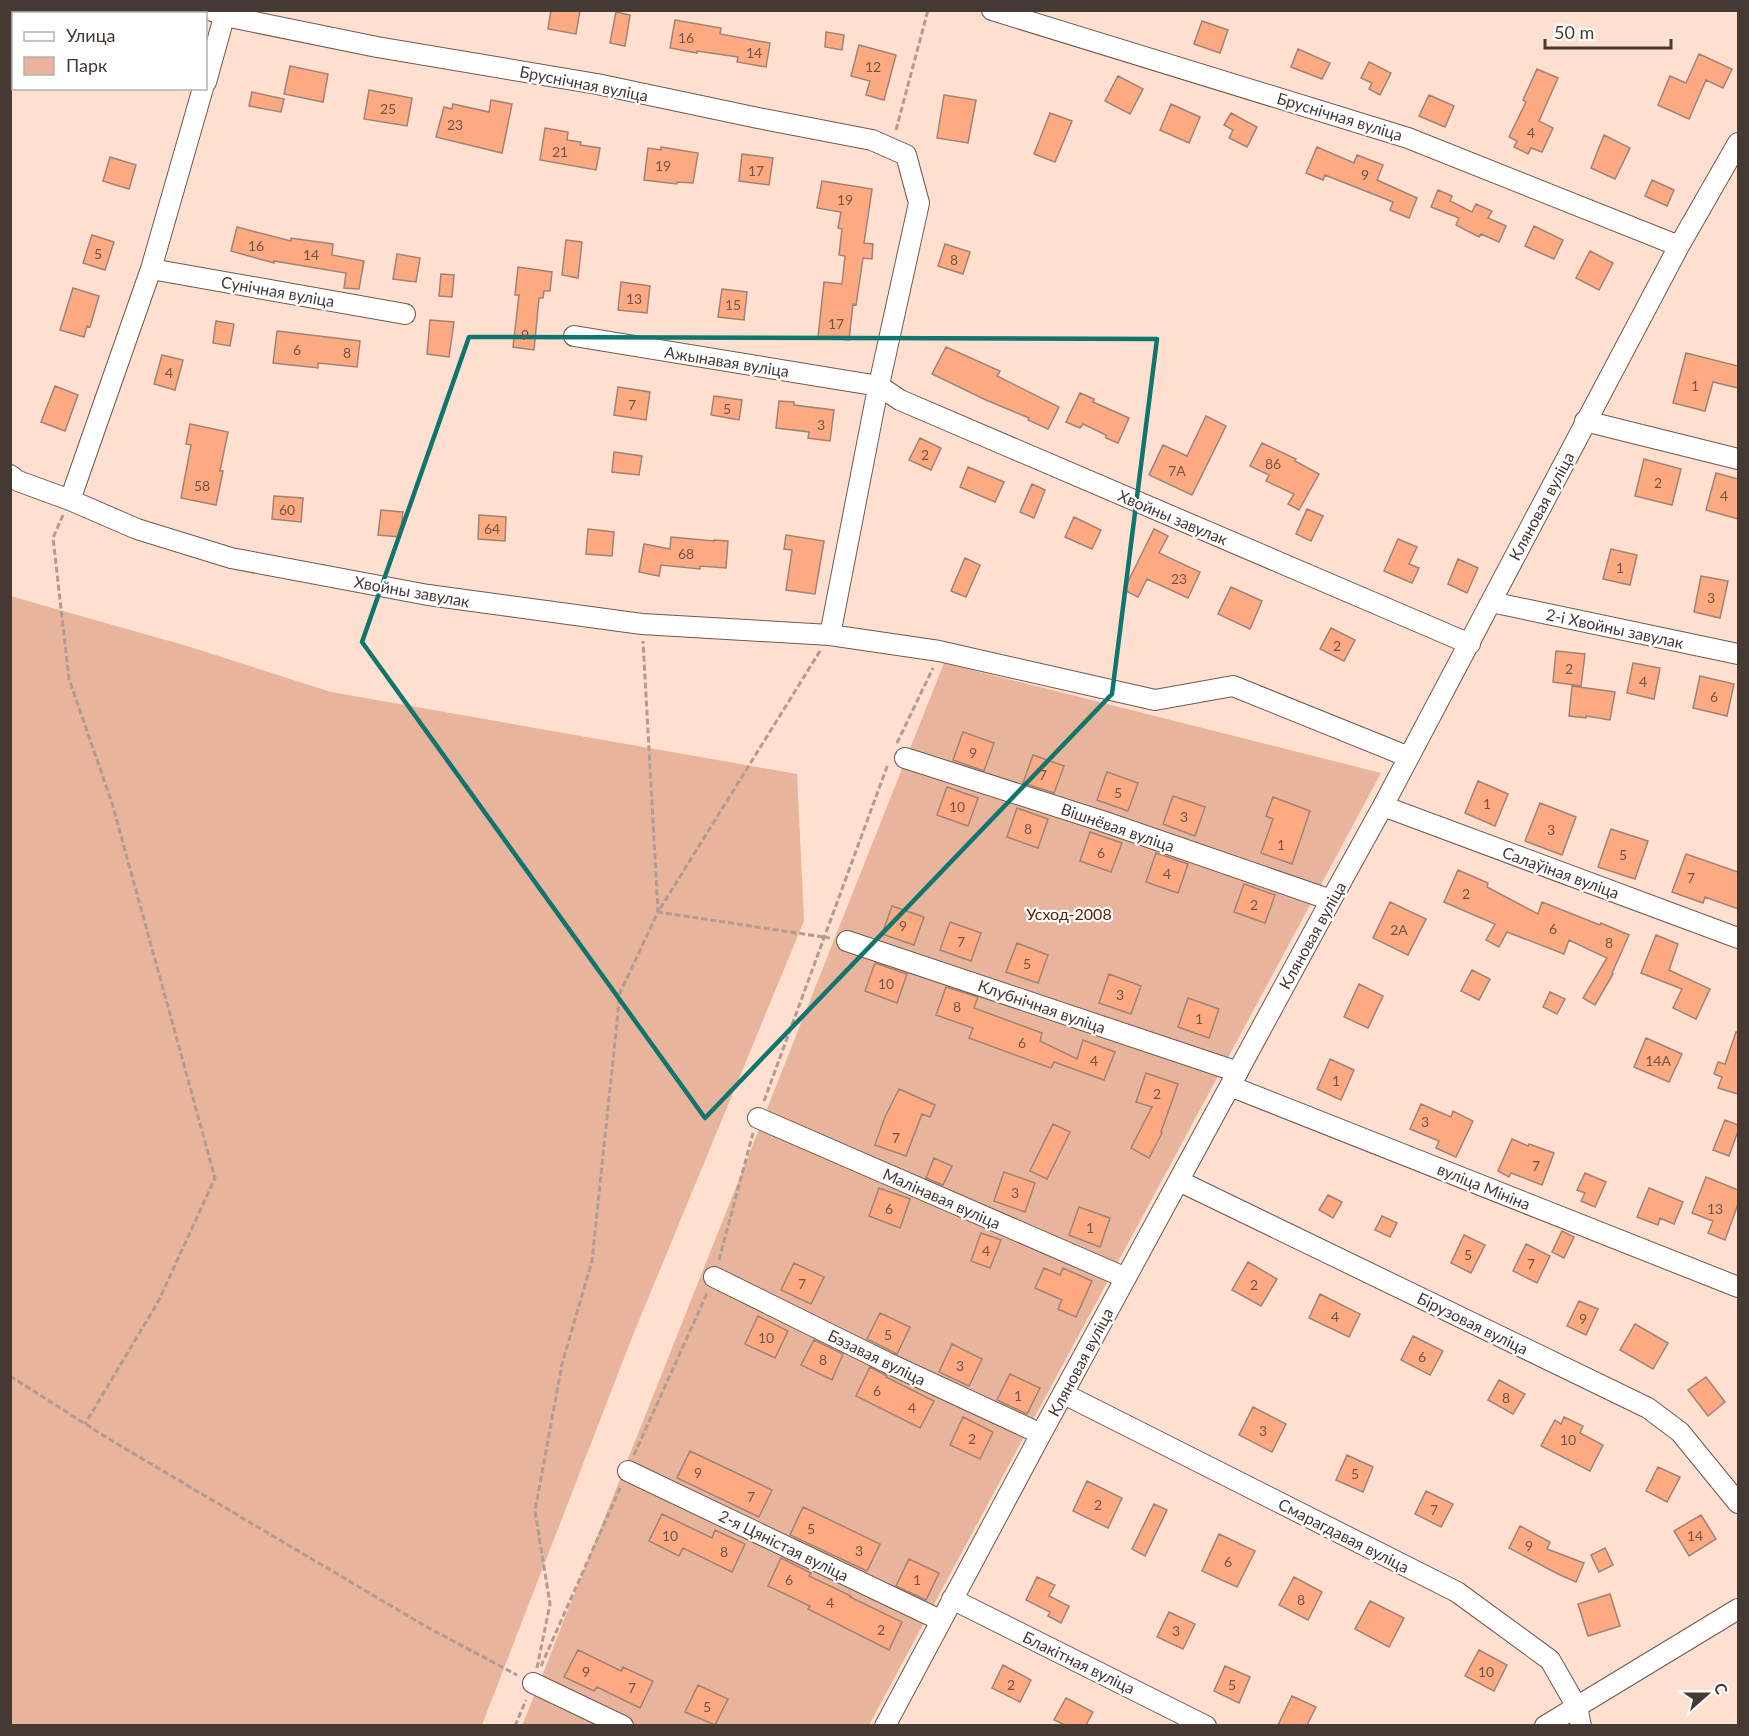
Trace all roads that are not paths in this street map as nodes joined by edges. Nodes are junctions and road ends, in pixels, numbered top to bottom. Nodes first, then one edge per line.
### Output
1 (992, 10) edge
2 (220, 12) edge
3 (207, 77) edge
4 (203, 90) edge
5 (1738, 144) edge
6 (1679, 246) junction
7 (151, 268) junction
8 (405, 314) dead end
9 (574, 336) dead end
10 (879, 386) junction
11 (1585, 421) junction
12 (1738, 459) edge
13 (10, 475) edge
14 (70, 500) junction
15 (1491, 602) junction
16 (830, 635) junction
17 (1470, 644) junction
18 (1738, 654) edge
19 (898, 755) road end
20 (1409, 757) junction
21 (1383, 806) junction
22 (1330, 900) junction
23 (1738, 938) edge
24 (847, 941) road end
25 (1234, 1079) junction
26 (758, 1118) road end
27 (1179, 1181) junction
28 (714, 1277) road end
29 (1126, 1278) junction
30 (1738, 1287) edge
31 (1064, 1394) junction
32 (1041, 1434) junction
33 (628, 1471) road end
34 (1738, 1503) edge
35 (952, 1599) junction
36 (1738, 1609) edge
37 (940, 1620) junction
38 (534, 1683) road end
39 (1579, 1716) edge
40 (623, 1725) edge
41 (885, 1725) edge
42 (1206, 1725) edge
43 (1545, 1725) edge

1 - 6 street, Бруснічная вуліца
2 - 3 street
2 - 10 street, Бруснічная вуліца
4 - 7 street
5 - 6 street, Кляновая вуліца
6 - 11 street, Кляновая вуліца
7 - 8 street, Сунічная вуліца
7 - 14 street
9 - 10 street, Ажынавая вуліца
10 - 16 street
10 - 17 street, Хвойны завулак
11 - 12 street
11 - 15 street, Кляновая вуліца
13 - 14 street, Хвойны завулак
14 - 16 street, Хвойны завулак
15 - 17 street, Кляновая вуліца
15 - 18 street, 2-і Хвойны завулак
16 - 20 street, Хвойны завулак
17 - 20 street, Кляновая вуліца
19 - 22 street, Вішнёвая вуліца
20 - 21 street, Кляновая вуліца
21 - 22 street, Кляновая вуліца
21 - 23 street, Салаўіная вуліца
22 - 25 street, Кляновая вуліца
24 - 25 street, Клубнічная вуліца
25 - 27 street, Кляновая вуліца
25 - 30 street, вуліца Мініна
26 - 29 street, Малінавая вуліца
27 - 29 street, Кляновая вуліца
27 - 34 street, Бірузовая вуліца
28 - 32 street, Бэзавая вуліца
29 - 31 street, Кляновая вуліца
31 - 32 street, Кляновая вуліца
31 - 39 street, Смарагдавая вуліца
32 - 35 street, Кляновая вуліца
33 - 37 street, 2-я Цяністая вуліца
35 - 37 street, Кляновая вуліца
35 - 42 street, Блакітная вуліца
36 - 39 street
37 - 41 street, Кляновая вуліца
38 - 40 street
39 - 43 street

